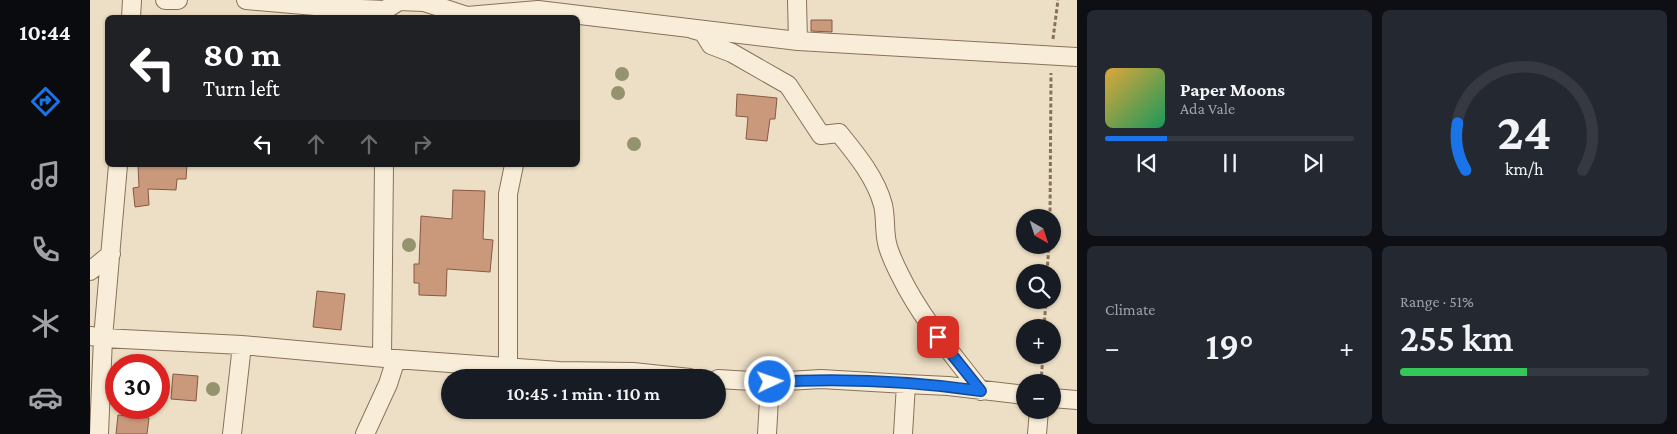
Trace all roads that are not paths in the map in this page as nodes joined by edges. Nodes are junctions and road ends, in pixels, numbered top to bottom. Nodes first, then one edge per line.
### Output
1 (132, 0) edge
2 (164, 0) edge
3 (178, 0) edge
4 (246, 0) edge
5 (797, 0) edge
6 (276, 1) edge
7 (343, 13) edge
8 (385, 14) edge
9 (538, 14) edge
10 (131, 15) edge
11 (464, 15) edge
12 (502, 15) edge
13 (580, 18) edge
14 (681, 26) junction
15 (798, 42) junction
16 (1077, 58) edge
17 (118, 167) edge
18 (384, 167) edge
19 (514, 167) edge
20 (111, 254) junction
21 (90, 271) edge
22 (97, 337) edge
23 (242, 345) junction
24 (389, 359) junction
25 (508, 366) junction
26 (538, 369) edge
27 (726, 379) edge
28 (770, 382) junction
29 (906, 384) junction
30 (981, 391) junction
31 (1016, 394) edge
32 (1061, 399) edge
33 (1077, 400) edge
34 (1038, 419) edge
35 (99, 434) edge
36 (232, 434) edge
37 (365, 434) edge
38 (767, 434) edge
39 (903, 434) edge
40 (1037, 434) edge

1 - 10 street
2 - 3 street
4 - 6 street
5 - 15 street
6 - 7 street
7 - 8 street
8 - 11 street
9 - 12 street
13 - 14 street
14 - 15 street
14 - 30 street
15 - 16 street
17 - 20 street
18 - 24 street
19 - 25 street
20 - 21 street
20 - 22 street
22 - 23 street
22 - 35 street
23 - 24 street
23 - 36 street
24 - 25 street
24 - 37 street
25 - 26 street
27 - 28 street
28 - 29 street
28 - 38 street
29 - 30 street
29 - 39 street
30 - 31 street
32 - 33 street
34 - 40 street

